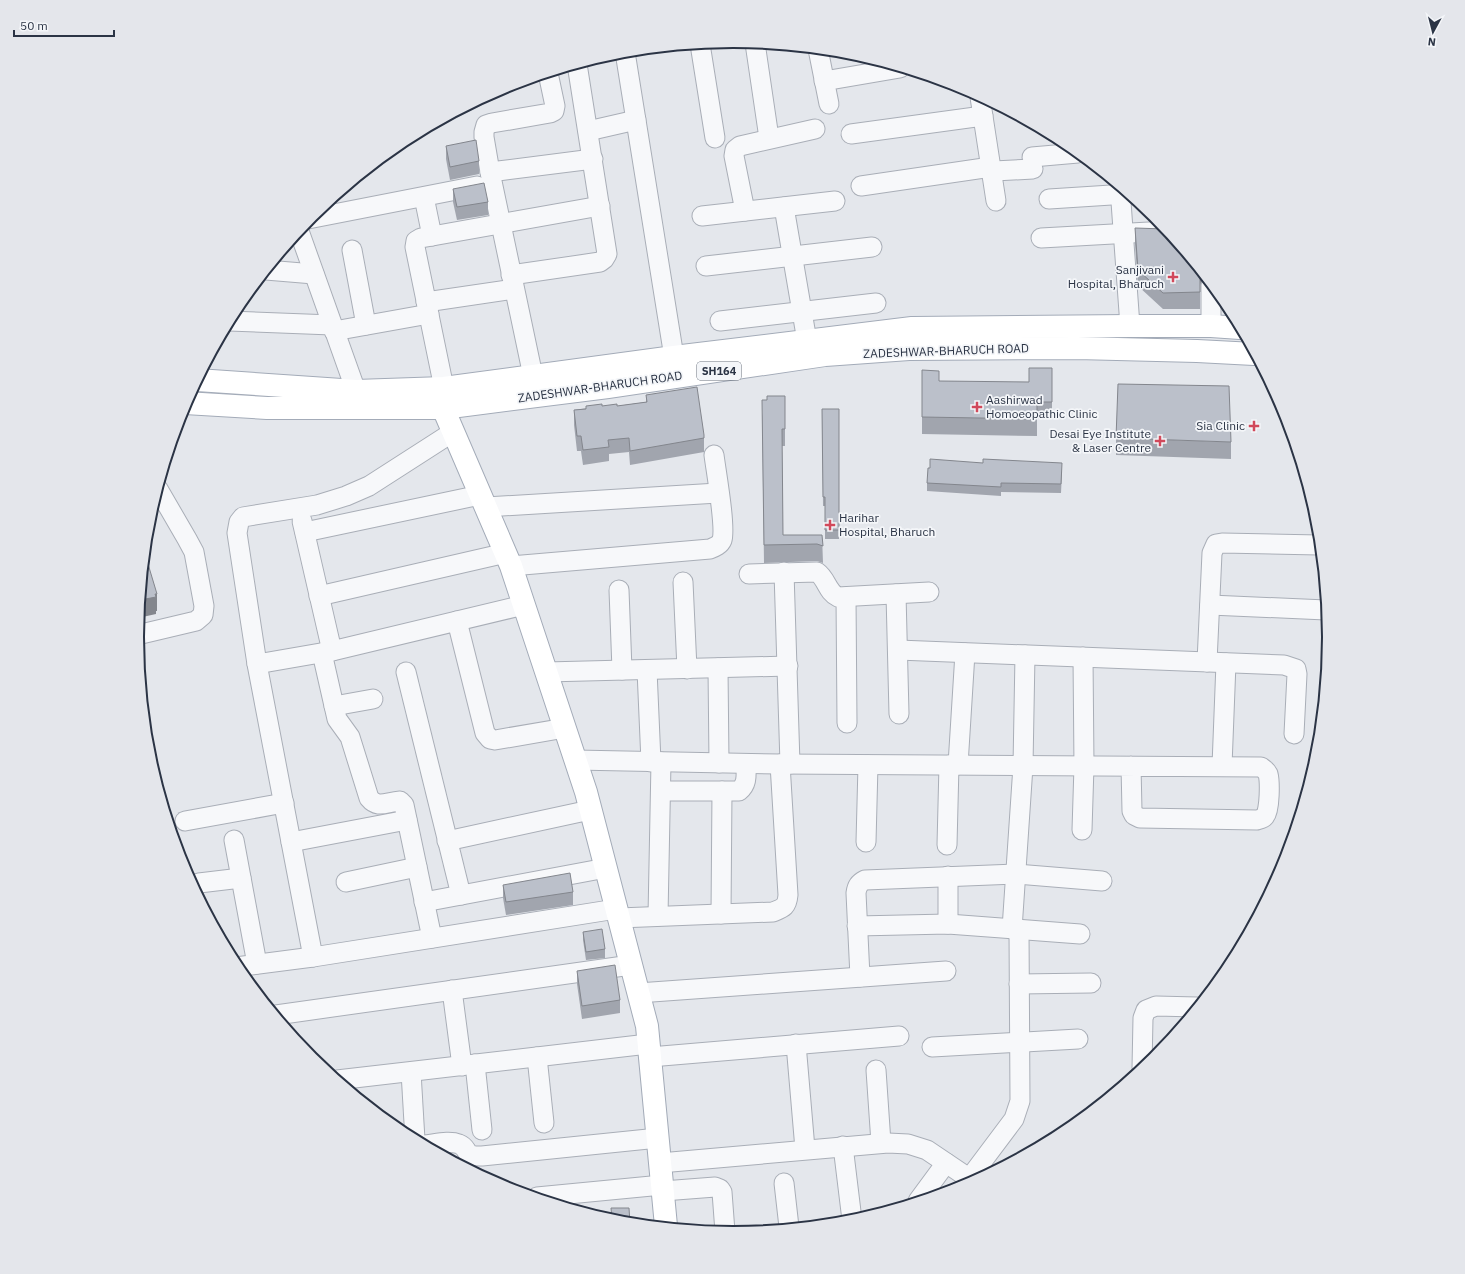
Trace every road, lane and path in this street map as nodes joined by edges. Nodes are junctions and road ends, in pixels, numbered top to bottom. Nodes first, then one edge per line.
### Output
1 (701, 49) edge
2 (756, 49) edge
3 (819, 55) edge
4 (627, 58) edge
5 (578, 69) edge
6 (890, 70) edge
7 (549, 77) edge
8 (824, 81) junction
9 (829, 104) dead end
10 (981, 104) edge
11 (983, 116) junction
12 (636, 120) junction
13 (814, 129) dead end
14 (588, 131) junction
15 (851, 134) dead end
16 (715, 138) dead end
17 (769, 138) junction
18 (1070, 155) edge
19 (593, 159) junction
20 (991, 167) junction
21 (491, 178) junction
22 (861, 186) dead end
23 (1119, 192) edge
24 (1123, 196) edge
25 (424, 197) junction
26 (1049, 199) dead end
27 (835, 201) dead end
28 (996, 201) dead end
29 (600, 206) junction
30 (784, 207) junction
31 (745, 211) junction
32 (702, 216) dead end
33 (321, 217) edge
34 (500, 224) junction
35 (1159, 231) edge
36 (1124, 233) junction
37 (432, 236) junction
38 (300, 238) edge
39 (1041, 238) dead end
40 (872, 247) dead end
41 (352, 250) dead end
42 (793, 256) junction
43 (706, 266) dead end
44 (272, 270) edge
45 (314, 274) junction
46 (512, 282) junction
47 (1211, 294) edge
48 (876, 303) dead end
49 (428, 308) junction
50 (802, 311) junction
51 (235, 321) edge
52 (720, 321) dead end
53 (366, 325) junction
54 (1130, 326) junction
55 (1211, 326) junction
56 (333, 328) junction
57 (1233, 328) edge
58 (807, 341) junction
59 (1249, 354) edge
60 (674, 357) junction
61 (533, 376) junction
62 (202, 380) edge
63 (356, 391) junction
64 (441, 395) junction
65 (192, 403) edge
66 (453, 432) junction
67 (714, 455) dead end
68 (718, 493) junction
69 (162, 495) edge
70 (483, 501) junction
71 (299, 508) junction
72 (305, 532) junction
73 (1314, 545) edge
74 (508, 560) junction
75 (784, 572) junction
76 (750, 574) dead end
77 (683, 582) dead end
78 (619, 590) dead end
79 (929, 592) dead end
80 (896, 594) junction
81 (319, 596) junction
82 (846, 597) junction
83 (524, 605) junction
84 (1210, 605) junction
85 (1321, 610) edge
86 (458, 621) junction
87 (144, 633) edge
88 (898, 650) junction
89 (327, 652) junction
90 (965, 653) junction
91 (1025, 655) junction
92 (1083, 657) junction
93 (1207, 662) junction
94 (1226, 663) junction
95 (257, 664) junction
96 (788, 666) junction
97 (718, 668) junction
98 (687, 669) junction
99 (622, 670) junction
100 (646, 670) junction
101 (406, 672) dead end
102 (546, 672) junction
103 (373, 699) dead end
104 (334, 706) junction
105 (899, 714) dead end
106 (847, 723) dead end
107 (565, 728) junction
108 (1294, 734) dead end
109 (575, 760) junction
110 (656, 762) junction
111 (719, 763) junction
112 (746, 764) junction
113 (785, 764) junction
114 (868, 765) junction
115 (954, 765) junction
116 (1023, 766) junction
117 (1084, 766) junction
118 (1130, 766) junction
119 (1222, 766) junction
120 (661, 791) junction
121 (722, 791) junction
122 (284, 803) junction
123 (590, 810) junction
124 (407, 820) junction
125 (185, 821) dead end
126 (1082, 830) dead end
127 (234, 840) dead end
128 (447, 841) junction
129 (291, 842) junction
130 (866, 842) dead end
131 (947, 845) dead end
132 (417, 867) junction
133 (606, 868) junction
134 (1016, 874) junction
135 (948, 876) junction
136 (241, 878) junction
137 (1102, 881) dead end
138 (346, 882) dead end
139 (198, 885) edge
140 (461, 895) junction
141 (424, 902) junction
142 (617, 913) junction
143 (721, 914) junction
144 (658, 916) junction
145 (948, 924) junction
146 (857, 926) junction
147 (1016, 929) junction
148 (1080, 934) dead end
149 (432, 938) junction
150 (312, 957) junction
151 (258, 964) junction
152 (631, 965) junction
153 (244, 966) edge
154 (946, 971) dead end
155 (860, 977) junction
156 (1091, 982) dead end
157 (1019, 984) junction
158 (452, 990) junction
159 (638, 993) junction
160 (1191, 1007) edge
161 (281, 1014) edge
162 (899, 1036) dead end
163 (1078, 1039) dead end
164 (1020, 1042) junction
165 (796, 1044) junction
166 (932, 1047) dead end
167 (649, 1051) junction
168 (537, 1057) junction
169 (1142, 1060) edge
170 (468, 1065) junction
171 (876, 1070) dead end
172 (411, 1072) junction
173 (343, 1079) edge
174 (544, 1124) dead end
175 (482, 1130) dead end
176 (415, 1133) edge
177 (658, 1138) junction
178 (881, 1143) junction
179 (433, 1144) edge
180 (843, 1146) junction
181 (805, 1149) junction
182 (660, 1163) junction
183 (946, 1163) junction
184 (976, 1173) edge
185 (967, 1177) edge
186 (784, 1183) dead end
187 (662, 1188) junction
188 (923, 1195) edge
189 (547, 1196) edge
190 (851, 1214) edge
191 (666, 1222) edge
192 (789, 1223) edge
193 (725, 1226) edge

1 - 16 street
2 - 17 street
3 - 8 street
4 - 12 street
5 - 14 street
6 - 8 street
7 - 21 street
8 - 9 street
10 - 11 street
11 - 15 street
11 - 20 street
12 - 14 street
12 - 60 street
13 - 17 street
14 - 19 street
17 - 31 street
18 - 20 street
19 - 21 street
19 - 29 street
20 - 22 street
20 - 28 street
21 - 25 street
21 - 34 street
23 - 26 street
24 - 36 street
25 - 33 street
25 - 37 street
27 - 30 street
29 - 34 street
29 - 46 street
30 - 31 street
30 - 42 street
31 - 32 street
34 - 37 street
34 - 46 street
35 - 36 street
36 - 39 street
36 - 54 street
37 - 49 street
38 - 45 street
40 - 42 street
41 - 53 street
42 - 43 street
42 - 50 street
44 - 45 street
45 - 56 street
46 - 49 street
46 - 61 street
47 - 55 street
48 - 50 street
49 - 53 street
49 - 64 street
50 - 52 street
50 - 58 street
51 - 56 street
53 - 56 street
54 - 55 main road, ZADESHWAR-BHARUCH ROAD / SH164
54 - 58 main road, ZADESHWAR-BHARUCH ROAD / SH164
55 - 57 main road, ZADESHWAR-BHARUCH ROAD / SH164
56 - 63 street
58 - 60 main road, ZADESHWAR-BHARUCH ROAD / SH164
59 - 64 main road, ZADESHWAR-BHARUCH ROAD / SH164
60 - 61 main road, ZADESHWAR-BHARUCH ROAD / SH164
61 - 64 main road, ZADESHWAR-BHARUCH ROAD / SH164
62 - 63 main road, ZADESHWAR-BHARUCH ROAD / SH164
63 - 64 main road, ZADESHWAR-BHARUCH ROAD / SH164
64 - 65 main road, ZADESHWAR-BHARUCH ROAD / SH164
64 - 66 main road
66 - 70 main road
66 - 71 street
67 - 68 street
68 - 70 street
68 - 74 street
69 - 87 street
70 - 72 street
70 - 74 main road
71 - 72 street
71 - 95 street
72 - 81 street
73 - 84 street
74 - 81 street
74 - 83 main road
75 - 76 street
75 - 82 street
75 - 96 street
77 - 98 street
78 - 99 street
79 - 80 street
80 - 82 street
80 - 88 street
81 - 89 street
82 - 106 street
83 - 86 street
83 - 102 main road
84 - 85 street
84 - 93 street
86 - 89 street
86 - 107 street
88 - 90 street
88 - 105 street
89 - 95 street
89 - 104 street
90 - 91 street
90 - 115 street
91 - 92 street
91 - 116 street
92 - 93 street
92 - 117 street
93 - 94 street
94 - 108 street
94 - 119 street
95 - 122 street
96 - 97 street
96 - 113 street
97 - 98 street
97 - 111 street
98 - 100 street
99 - 100 street
99 - 102 street
100 - 110 street
101 - 128 street
102 - 107 main road
103 - 104 street
104 - 124 street
107 - 109 main road
109 - 110 street
109 - 123 main road
110 - 111 street
110 - 120 street
111 - 112 street
112 - 113 street
112 - 121 street
113 - 114 street
113 - 143 street
114 - 115 street
114 - 130 street
115 - 116 street
115 - 131 street
116 - 117 street
116 - 134 street
117 - 118 street
117 - 126 street
118 - 119 street
118 - 119 street
120 - 121 street
120 - 144 street
121 - 143 street
122 - 125 street
122 - 129 street
123 - 128 street
123 - 133 main road
124 - 129 street
124 - 132 street
127 - 136 street
128 - 140 street
129 - 150 street
132 - 138 street
132 - 141 street
133 - 140 street
133 - 142 main road
134 - 135 street
134 - 137 street
134 - 147 street
135 - 145 street
135 - 146 street
136 - 139 street
136 - 151 street
140 - 141 street
141 - 149 street
142 - 144 street
142 - 149 street
142 - 152 main road
143 - 144 street
145 - 146 street
145 - 147 street
146 - 155 street
147 - 148 street
147 - 157 street
149 - 150 street
150 - 151 street
151 - 153 street
152 - 158 street
152 - 159 main road
154 - 155 street
155 - 159 street
156 - 157 street
157 - 164 street
158 - 161 street
158 - 170 street
159 - 167 main road
160 - 169 street
162 - 165 street
163 - 164 street
164 - 166 street
164 - 184 street
165 - 167 street
165 - 181 street
167 - 168 street
167 - 177 main road
168 - 170 street
168 - 174 street
170 - 172 street
170 - 175 street
171 - 178 street
172 - 173 street
172 - 176 street
177 - 179 street
177 - 182 main road
178 - 180 street
178 - 183 street
180 - 181 street
180 - 190 street
181 - 182 street
182 - 187 main road
183 - 185 street
183 - 188 street
186 - 192 street
187 - 189 street
187 - 191 main road
187 - 193 street

